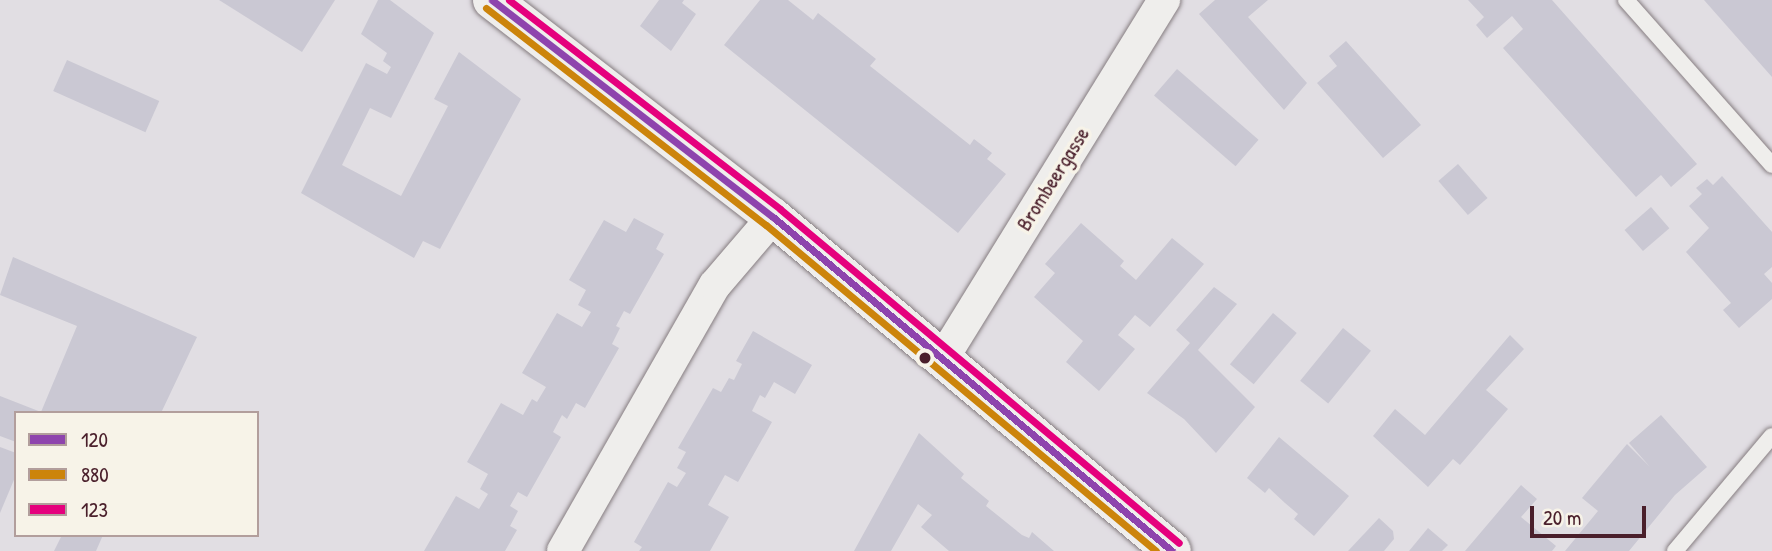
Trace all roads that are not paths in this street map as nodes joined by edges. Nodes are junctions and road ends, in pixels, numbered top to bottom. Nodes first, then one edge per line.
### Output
1 (492, 0) edge
2 (1164, 0) edge
3 (1626, 0) edge
4 (1772, 164) edge
5 (773, 216) junction
6 (943, 358) junction
7 (1772, 436) edge
8 (563, 551) edge
9 (1172, 551) edge
10 (1675, 551) edge

1 - 5 main road
2 - 6 street, Brombeergasse
3 - 4 lane
5 - 6 main road
5 - 8 street
6 - 9 main road
7 - 10 lane

